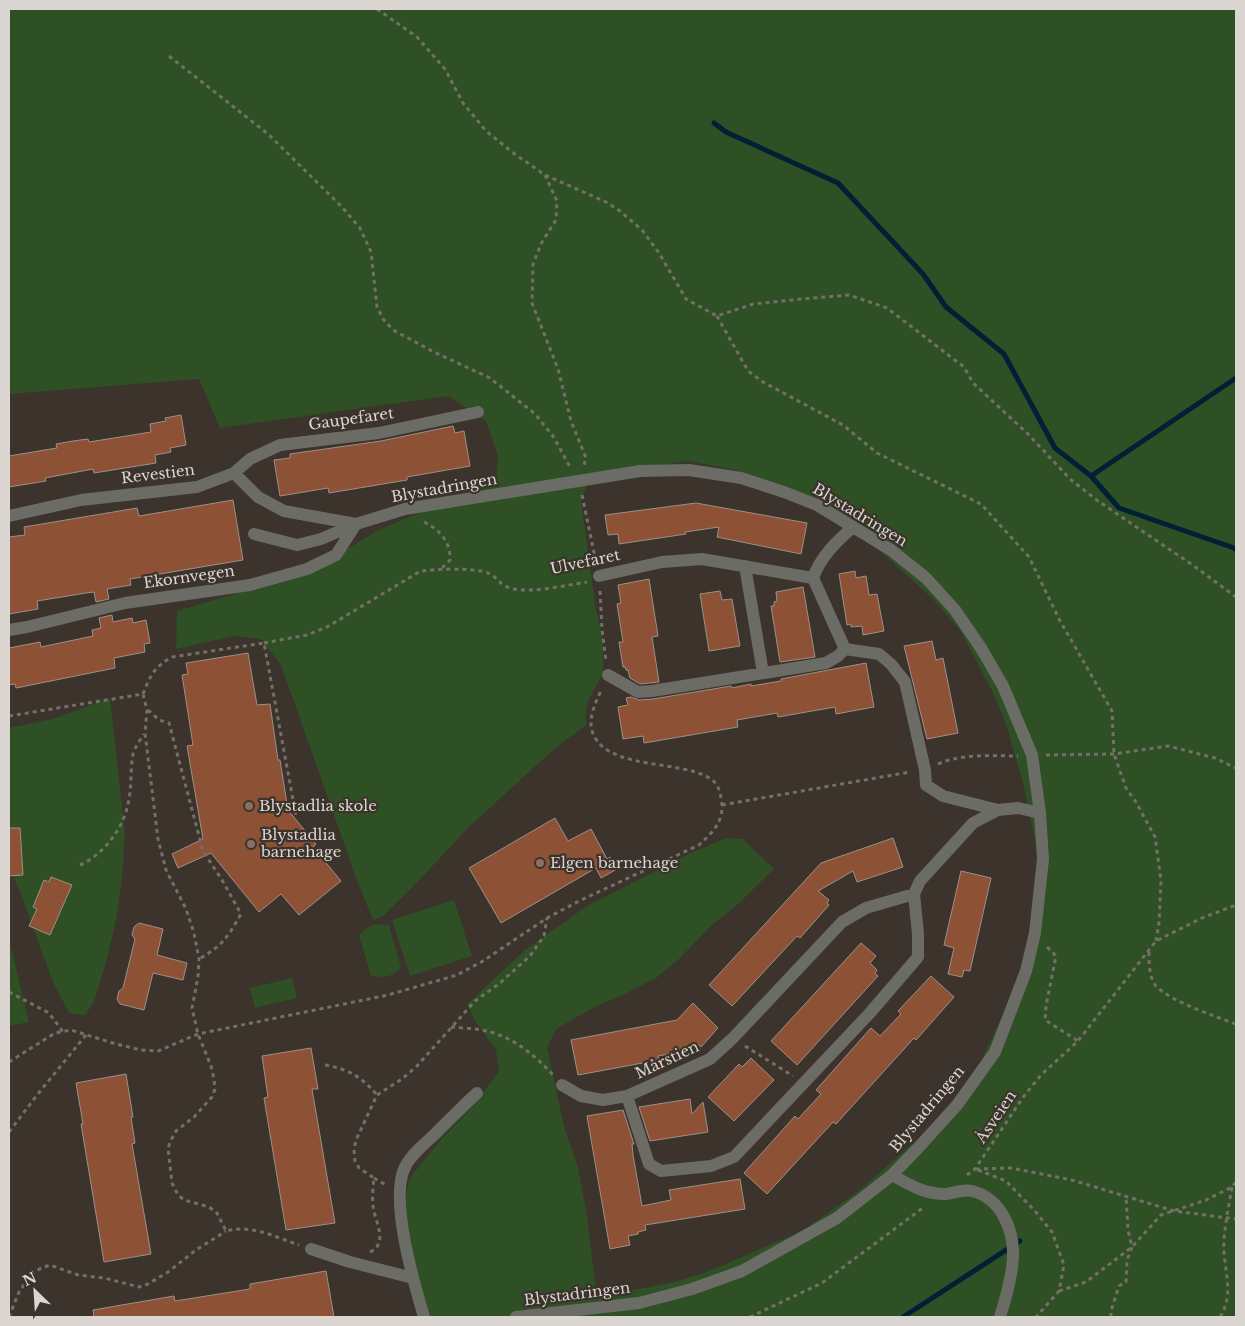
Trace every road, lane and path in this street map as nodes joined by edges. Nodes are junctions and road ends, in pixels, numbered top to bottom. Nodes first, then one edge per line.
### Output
1 (377, 9) edge
2 (169, 56) dead end
3 (545, 175) junction
4 (717, 316) junction
5 (478, 412) dead end
6 (234, 473) junction
7 (578, 482) junction
8 (405, 509) junction
9 (9, 516) edge
10 (356, 524) junction
11 (854, 527) junction
12 (254, 534) dead end
13 (745, 566) junction
14 (442, 568) junction
15 (599, 576) joint
16 (813, 578) junction
17 (1236, 597) edge
18 (9, 630) edge
19 (264, 643) junction
20 (845, 649) junction
21 (763, 673) junction
22 (608, 675) joint
23 (142, 694) junction
24 (148, 710) junction
25 (9, 716) edge
26 (145, 733) junction
27 (1114, 754) junction
28 (1032, 755) junction
29 (1236, 768) edge
30 (925, 770) junction
31 (722, 805) junction
32 (998, 810) junction
33 (1040, 813) junction
34 (296, 816) dead end
35 (80, 865) dead end
36 (914, 894) junction
37 (1236, 905) edge
38 (547, 918) junction
39 (1035, 933) junction
40 (1156, 941) junction
41 (1149, 951) junction
42 (199, 959) junction
43 (9, 992) edge
44 (1236, 1024) edge
45 (450, 1027) junction
46 (63, 1032) junction
47 (198, 1034) junction
48 (86, 1035) junction
49 (733, 1038) junction
50 (1078, 1041) junction
51 (9, 1062) edge
52 (325, 1065) dead end
53 (804, 1083) junction
54 (562, 1085) joint
55 (477, 1093) dead end
56 (377, 1094) junction
57 (627, 1096) junction
58 (9, 1132) edge
59 (975, 1168) junction
60 (892, 1175) junction
61 (1236, 1182) edge
62 (1232, 1187) junction
63 (945, 1194) junction
64 (1126, 1196) junction
65 (1174, 1211) junction
66 (1227, 1218) junction
67 (1236, 1219) edge
68 (226, 1231) junction
69 (1132, 1247) junction
70 (311, 1249) joint
71 (350, 1262) junction
72 (413, 1278) junction
73 (1059, 1291) junction
74 (9, 1317) edge
75 (424, 1317) edge
76 (516, 1317) edge
77 (750, 1317) edge
78 (1000, 1317) edge
79 (1036, 1317) edge
80 (1111, 1317) edge
81 (1220, 1317) edge

1 - 3 path
2 - 7 path
3 - 4 path
3 - 7 path
4 - 17 path
4 - 27 path
5 - 6 street, Gaupefaret
6 - 9 street, Revestien
6 - 10 street
7 - 8 street, Blystadringen
7 - 11 street, Blystadringen
8 - 10 street, Blystadringen
8 - 14 path
10 - 12 street, Blystadringen
10 - 18 street, Ekornvegen
11 - 16 street
11 - 28 street, Blystadringen
13 - 15 street, Ulvefaret
13 - 16 street, Ulvefaret
13 - 21 street
14 - 15 path, Ulvefaret
14 - 19 path, Ulvefaret
16 - 20 street
19 - 23 path, Ulvefaret
19 - 34 path
20 - 21 street
20 - 30 street
21 - 22 street
22 - 31 path
23 - 24 path
23 - 25 path
24 - 26 path
24 - 42 path
26 - 35 path
26 - 42 path
27 - 28 path
27 - 29 path
27 - 40 path
28 - 30 path
28 - 33 street, Blystadringen
30 - 31 path
30 - 32 street
31 - 38 path
32 - 33 street
32 - 36 street
33 - 39 street, Blystadringen
36 - 49 street, Mårstien
36 - 53 street, Mårstien
37 - 40 path, Åsveien
38 - 45 path
38 - 47 path
39 - 50 path
39 - 60 street, Blystadringen
40 - 41 path, Åsveien
41 - 44 path
41 - 50 path, Åsveien
42 - 47 path
43 - 46 path
45 - 54 path
45 - 56 path
46 - 48 path
46 - 51 path
47 - 48 path
47 - 68 path
48 - 58 path
49 - 53 path
49 - 57 street, Mårstien
50 - 59 path, Åsveien
52 - 56 path
53 - 57 street, Mårstien
54 - 57 street
55 - 72 street
56 - 71 path
59 - 63 path, Åsveien
59 - 64 path
59 - 73 path
60 - 63 street
60 - 76 street, Blystadringen
61 - 62 path
62 - 65 path
62 - 66 path
63 - 77 path, Åsveien
63 - 78 street
64 - 65 path
64 - 69 path
65 - 66 path
65 - 69 path
66 - 67 path
66 - 81 path
68 - 70 path
68 - 74 path
69 - 73 path
69 - 80 path
70 - 71 street
71 - 72 street
72 - 75 street
73 - 79 path

